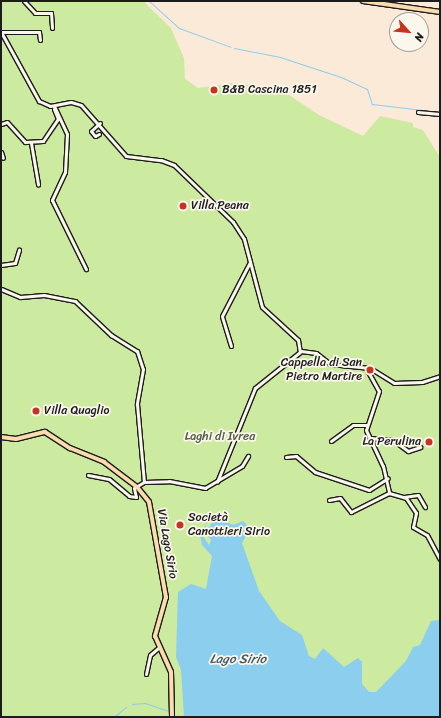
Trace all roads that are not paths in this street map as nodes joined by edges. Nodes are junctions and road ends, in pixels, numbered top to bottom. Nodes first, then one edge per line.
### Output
1 (24, 1) edge
2 (363, 1) edge
3 (402, 1) edge
4 (400, 6) junction
5 (440, 12) edge
6 (52, 28) dead end
7 (1, 32) edge
8 (40, 40) dead end
9 (53, 106) junction
10 (418, 112) dead end
11 (440, 114) edge
12 (100, 123) junction
13 (1, 124) edge
14 (99, 134) dead end
15 (31, 143) junction
16 (1, 152) edge
17 (3, 158) dead end
18 (38, 184) dead end
19 (19, 250) dead end
20 (250, 262) junction
21 (1, 265) edge
22 (86, 269) dead end
23 (1, 289) edge
24 (231, 346) dead end
25 (301, 351) junction
26 (366, 368) junction
27 (440, 376) edge
28 (368, 425) junction
29 (1, 437) edge
30 (370, 438) junction
31 (331, 441) dead end
32 (420, 447) dead end
33 (248, 456) dead end
34 (286, 457) dead end
35 (88, 475) dead end
36 (388, 478) junction
37 (144, 482) junction
38 (217, 482) junction
39 (138, 487) junction
40 (389, 493) junction
41 (404, 497) junction
42 (329, 500) dead end
43 (425, 507) dead end
44 (440, 559) edge
45 (158, 648) junction
46 (146, 674) dead end
47 (172, 717) edge

1 - 6 street
2 - 4 main road
3 - 4 street
4 - 5 main road
7 - 8 street
7 - 9 street
9 - 12 street
9 - 15 street
9 - 22 street
10 - 11 street
12 - 14 street
12 - 20 street
13 - 15 street
15 - 18 street
16 - 17 street
19 - 21 street
20 - 24 street
20 - 25 street
23 - 37 street
25 - 26 street
25 - 38 street
26 - 27 street
26 - 28 street
28 - 30 street
28 - 31 street
29 - 39 main road, Via Lago Sirio
30 - 32 street
30 - 36 street
33 - 38 street
34 - 36 street
35 - 39 street
36 - 40 street
37 - 38 street
37 - 39 street
39 - 45 main road, Via Lago Sirio
40 - 41 street
40 - 42 street
41 - 43 street
41 - 44 street
45 - 46 street
45 - 47 main road, Via Lago Sirio

